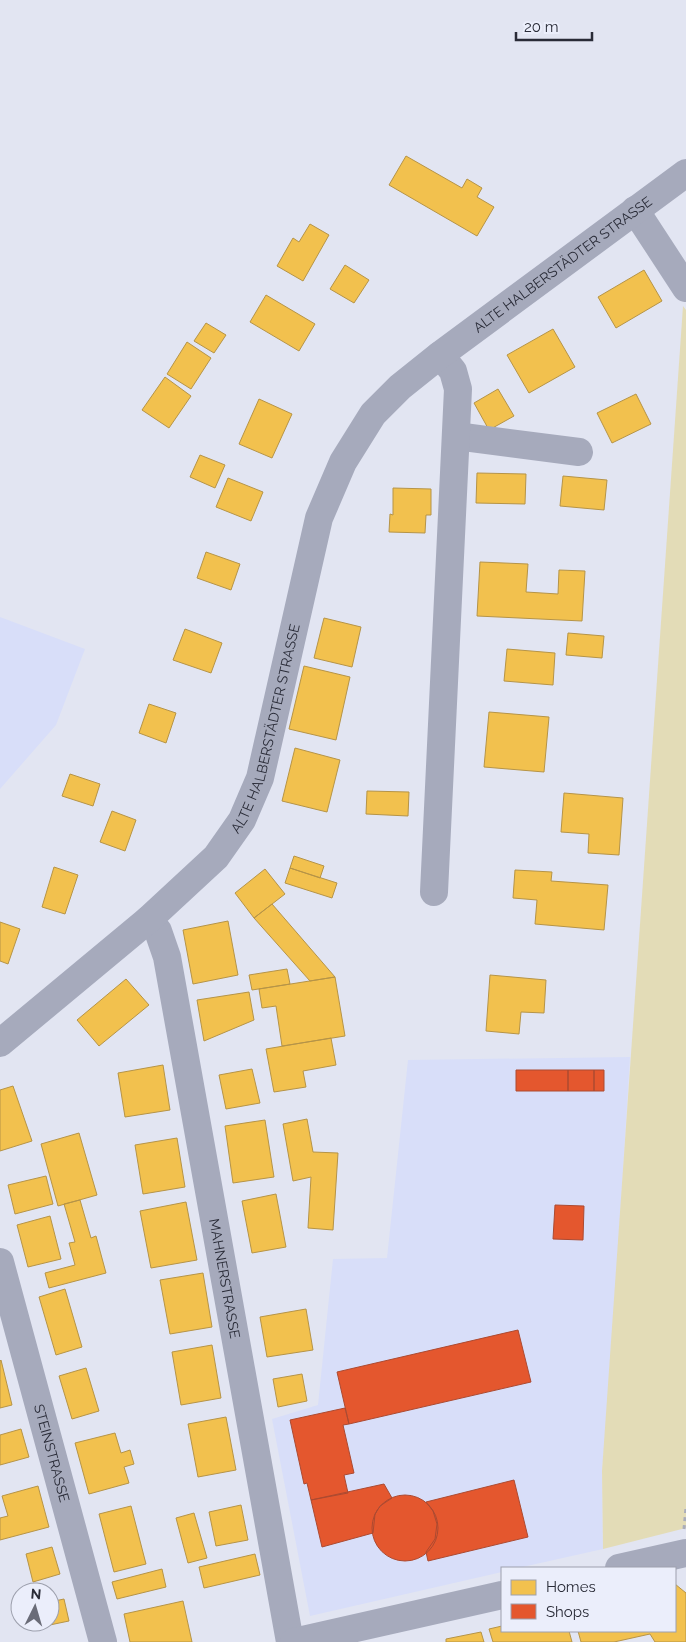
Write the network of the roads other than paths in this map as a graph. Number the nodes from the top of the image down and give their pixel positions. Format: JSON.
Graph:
{"nodes":[{"id":1,"x":686,"y":173,"type":"edge"},
{"id":2,"x":635,"y":210,"type":"junction"},
{"id":3,"x":686,"y":288,"type":"edge"},
{"id":4,"x":440,"y":355,"type":"junction"},
{"id":5,"x":456,"y":436,"type":"junction"},
{"id":6,"x":579,"y":452,"type":"dead end"},
{"id":7,"x":434,"y":892,"type":"dead end"},
{"id":8,"x":148,"y":920,"type":"junction"},
{"id":9,"x":0,"y":1043,"type":"edge"},
{"id":10,"x":0,"y":1262,"type":"edge"},
{"id":11,"x":686,"y":1553,"type":"edge"},
{"id":12,"x":623,"y":1567,"type":"edge"},
{"id":13,"x":501,"y":1595,"type":"edge"},
{"id":14,"x":103,"y":1642,"type":"edge"},
{"id":15,"x":290,"y":1642,"type":"edge"},
{"id":16,"x":294,"y":1642,"type":"edge"}],
"edges":[{"from":1,"to":2,"type":"street","name":"ALTE HALBERSTÄDTER STRASSE"},
{"from":2,"to":3,"type":"street"},
{"from":2,"to":4,"type":"street","name":"ALTE HALBERSTÄDTER STRASSE"},
{"from":4,"to":5,"type":"street"},
{"from":4,"to":8,"type":"street","name":"ALTE HALBERSTÄDTER STRASSE"},
{"from":5,"to":6,"type":"street"},
{"from":5,"to":7,"type":"street"},
{"from":8,"to":9,"type":"street","name":"ALTE HALBERSTÄDTER STRASSE"},
{"from":8,"to":15,"type":"street","name":"MAHNERSTRASSE"},
{"from":10,"to":14,"type":"street","name":"STEINSTRASSE"},
{"from":11,"to":12,"type":"street"},
{"from":13,"to":16,"type":"street"}]}
